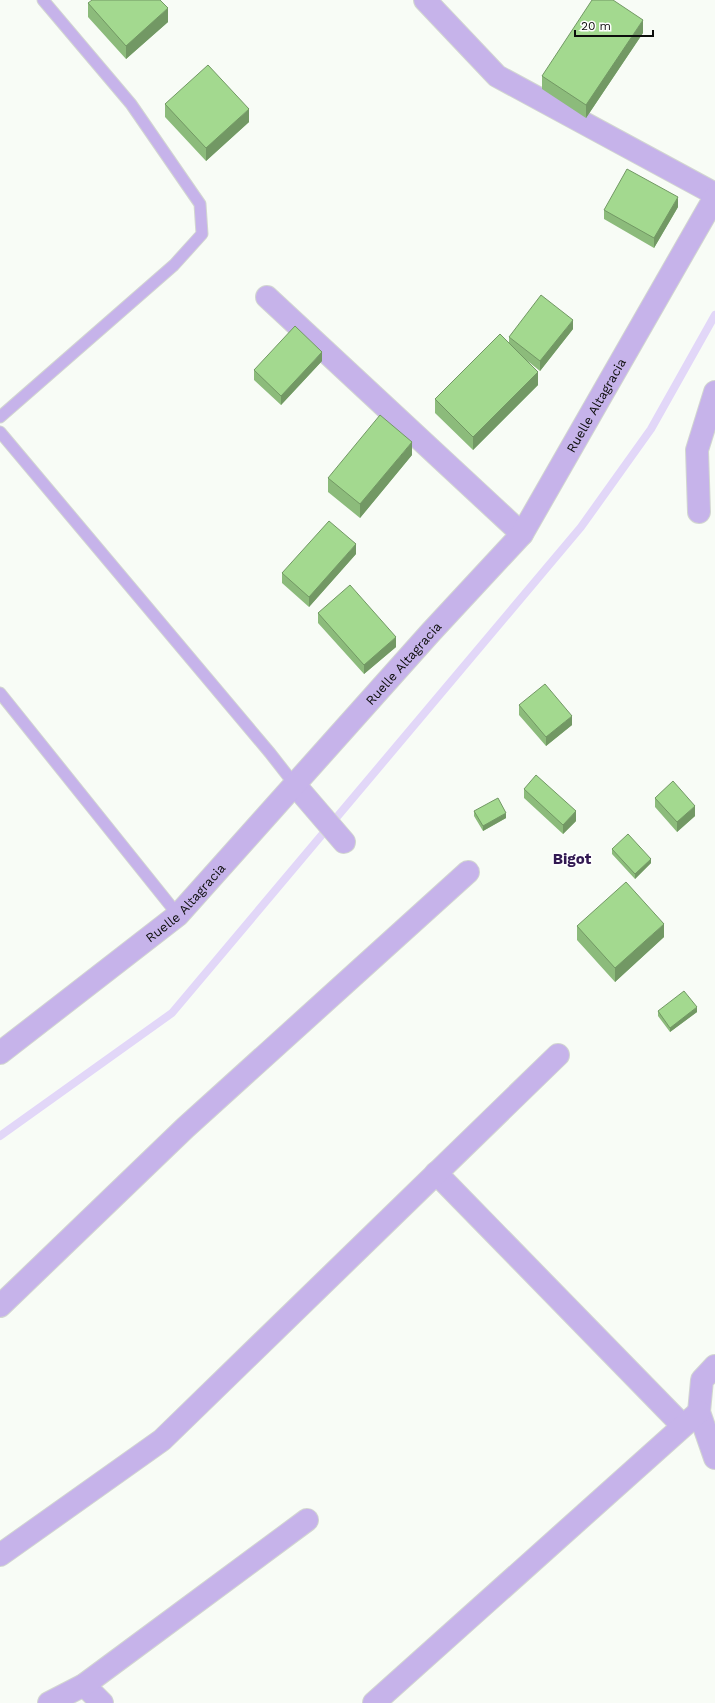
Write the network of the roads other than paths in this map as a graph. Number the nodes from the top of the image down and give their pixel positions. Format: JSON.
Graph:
{"nodes":[{"id":1,"x":43,"y":0,"type":"edge"},
{"id":2,"x":425,"y":0,"type":"edge"},
{"id":3,"x":715,"y":196,"type":"edge"},
{"id":4,"x":267,"y":297,"type":"dead end"},
{"id":5,"x":715,"y":392,"type":"edge"},
{"id":6,"x":0,"y":417,"type":"edge"},
{"id":7,"x":0,"y":432,"type":"edge"},
{"id":8,"x":715,"y":498,"type":"edge"},
{"id":9,"x":522,"y":534,"type":"junction"},
{"id":10,"x":0,"y":693,"type":"edge"},
{"id":11,"x":295,"y":785,"type":"junction"},
{"id":12,"x":344,"y":842,"type":"dead end"},
{"id":13,"x":468,"y":872,"type":"dead end"},
{"id":14,"x":178,"y":915,"type":"junction"},
{"id":15,"x":0,"y":1053,"type":"edge"},
{"id":16,"x":558,"y":1055,"type":"dead end"},
{"id":17,"x":436,"y":1173,"type":"junction"},
{"id":18,"x":0,"y":1306,"type":"edge"},
{"id":19,"x":715,"y":1366,"type":"edge"},
{"id":20,"x":700,"y":1412,"type":"junction"},
{"id":21,"x":682,"y":1426,"type":"junction"},
{"id":22,"x":715,"y":1458,"type":"edge"},
{"id":23,"x":307,"y":1520,"type":"dead end"},
{"id":24,"x":0,"y":1555,"type":"edge"},
{"id":25,"x":84,"y":1685,"type":"junction"},
{"id":26,"x":49,"y":1703,"type":"edge"},
{"id":27,"x":102,"y":1703,"type":"edge"},
{"id":28,"x":374,"y":1703,"type":"edge"}],
"edges":[{"from":1,"to":6,"type":"lane"},
{"from":2,"to":3,"type":"street"},
{"from":3,"to":9,"type":"street","name":"Ruelle Altagracia"},
{"from":4,"to":9,"type":"street"},
{"from":5,"to":8,"type":"street"},
{"from":7,"to":11,"type":"lane"},
{"from":9,"to":11,"type":"street","name":"Ruelle Altagracia"},
{"from":10,"to":14,"type":"lane"},
{"from":11,"to":12,"type":"street"},
{"from":11,"to":14,"type":"street","name":"Ruelle Altagracia"},
{"from":13,"to":18,"type":"street"},
{"from":14,"to":15,"type":"street","name":"Ruelle Altagracia"},
{"from":16,"to":17,"type":"street"},
{"from":17,"to":21,"type":"street"},
{"from":17,"to":24,"type":"street"},
{"from":19,"to":20,"type":"street"},
{"from":20,"to":21,"type":"street"},
{"from":20,"to":22,"type":"street"},
{"from":21,"to":28,"type":"street"},
{"from":23,"to":25,"type":"street"},
{"from":25,"to":26,"type":"street"},
{"from":25,"to":27,"type":"street"}]}
